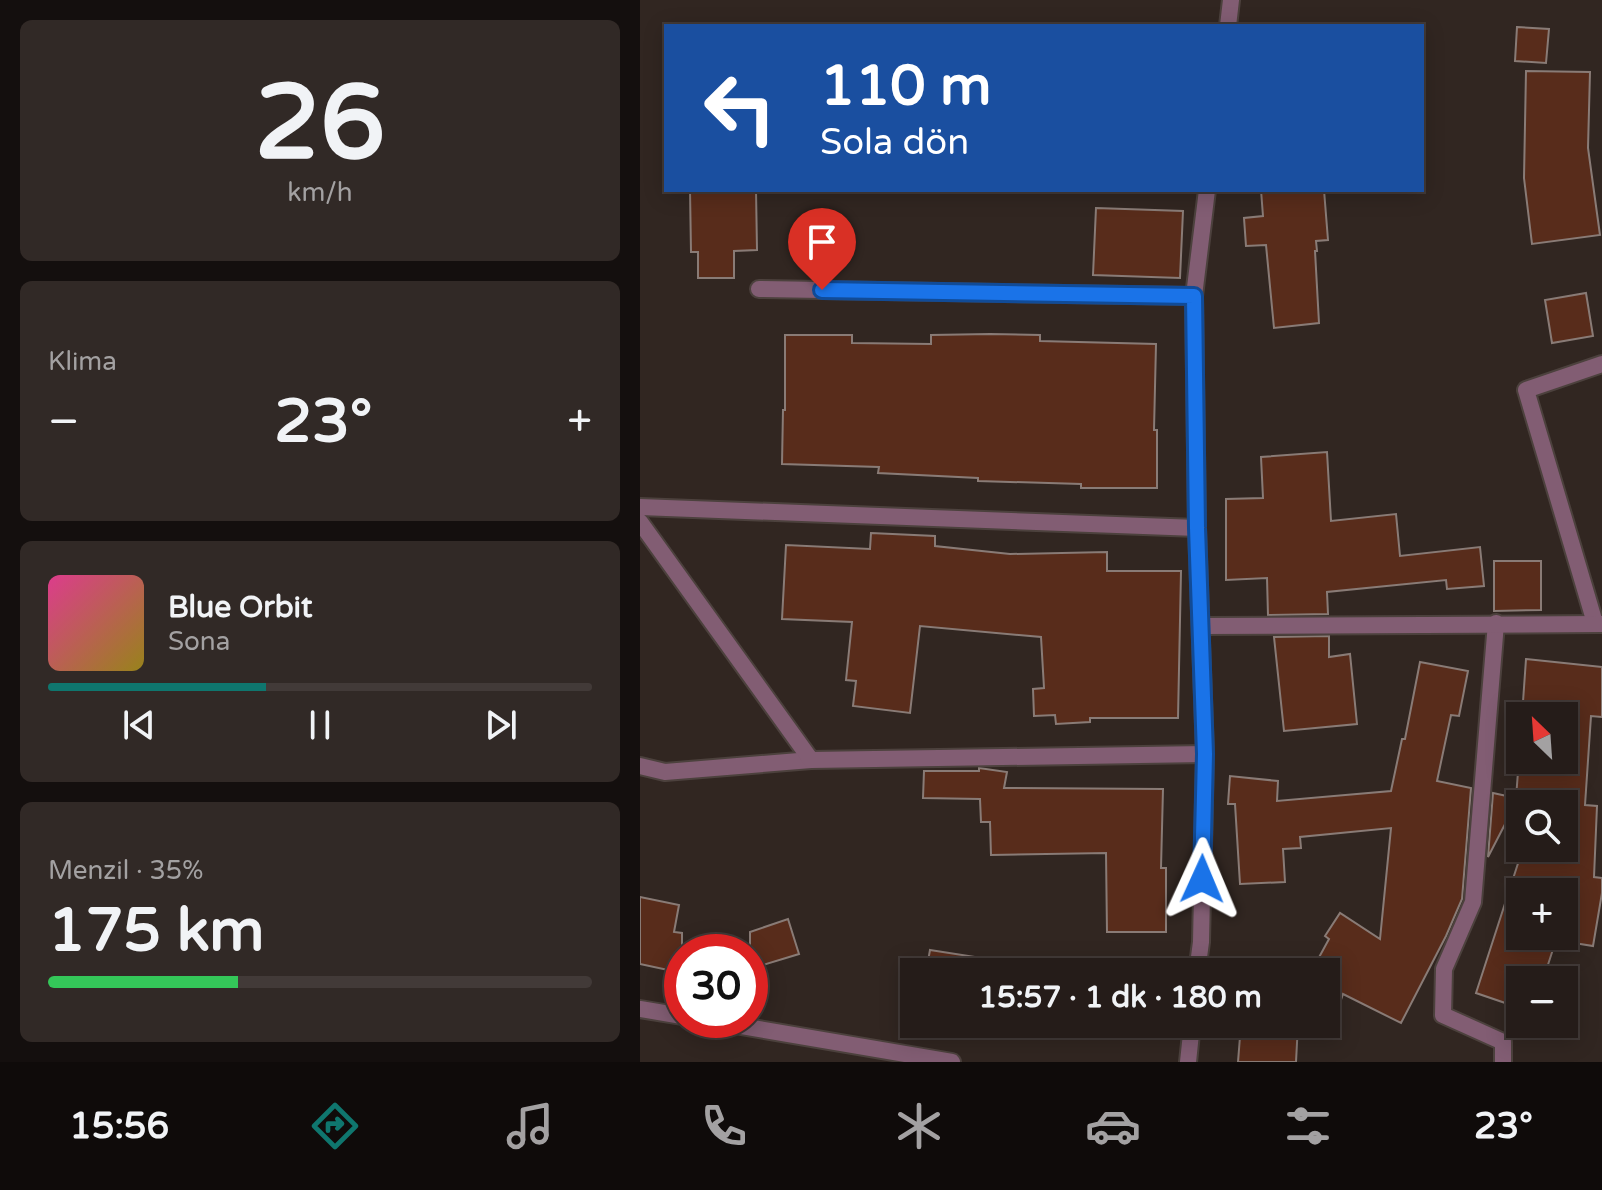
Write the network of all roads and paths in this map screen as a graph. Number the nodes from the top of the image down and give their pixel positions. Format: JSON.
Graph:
{"nodes":[{"id":1,"x":1231,"y":0,"type":"edge"},
{"id":2,"x":1228,"y":24,"type":"edge"},
{"id":3,"x":1207,"y":192,"type":"edge"},
{"id":4,"x":759,"y":289,"type":"dead end"},
{"id":5,"x":1194,"y":296,"type":"junction"},
{"id":6,"x":1602,"y":364,"type":"edge"},
{"id":7,"x":640,"y":507,"type":"edge"},
{"id":8,"x":640,"y":522,"type":"edge"},
{"id":9,"x":1197,"y":528,"type":"junction"},
{"id":10,"x":1496,"y":623,"type":"junction"},
{"id":11,"x":1598,"y":623,"type":"edge"},
{"id":12,"x":1202,"y":626,"type":"junction"},
{"id":13,"x":1205,"y":754,"type":"junction"},
{"id":14,"x":811,"y":760,"type":"junction"},
{"id":15,"x":640,"y":766,"type":"edge"},
{"id":16,"x":1199,"y":958,"type":"edge"},
{"id":17,"x":640,"y":1009,"type":"edge"},
{"id":18,"x":664,"y":1013,"type":"edge"},
{"id":19,"x":768,"y":1031,"type":"edge"},
{"id":20,"x":1191,"y":1038,"type":"edge"},
{"id":21,"x":952,"y":1062,"type":"edge"},
{"id":22,"x":1188,"y":1062,"type":"edge"},
{"id":23,"x":1503,"y":1062,"type":"edge"}],
"edges":[{"from":1,"to":2,"type":"street"},
{"from":3,"to":5,"type":"street"},
{"from":4,"to":5,"type":"street"},
{"from":5,"to":9,"type":"street"},
{"from":6,"to":11,"type":"street"},
{"from":7,"to":9,"type":"street"},
{"from":8,"to":14,"type":"street"},
{"from":9,"to":12,"type":"street"},
{"from":10,"to":11,"type":"street"},
{"from":10,"to":12,"type":"street"},
{"from":10,"to":23,"type":"street"},
{"from":12,"to":13,"type":"street"},
{"from":13,"to":14,"type":"street"},
{"from":13,"to":16,"type":"street"},
{"from":14,"to":15,"type":"street"},
{"from":17,"to":18,"type":"street"},
{"from":19,"to":21,"type":"street"},
{"from":20,"to":22,"type":"street"}]}
